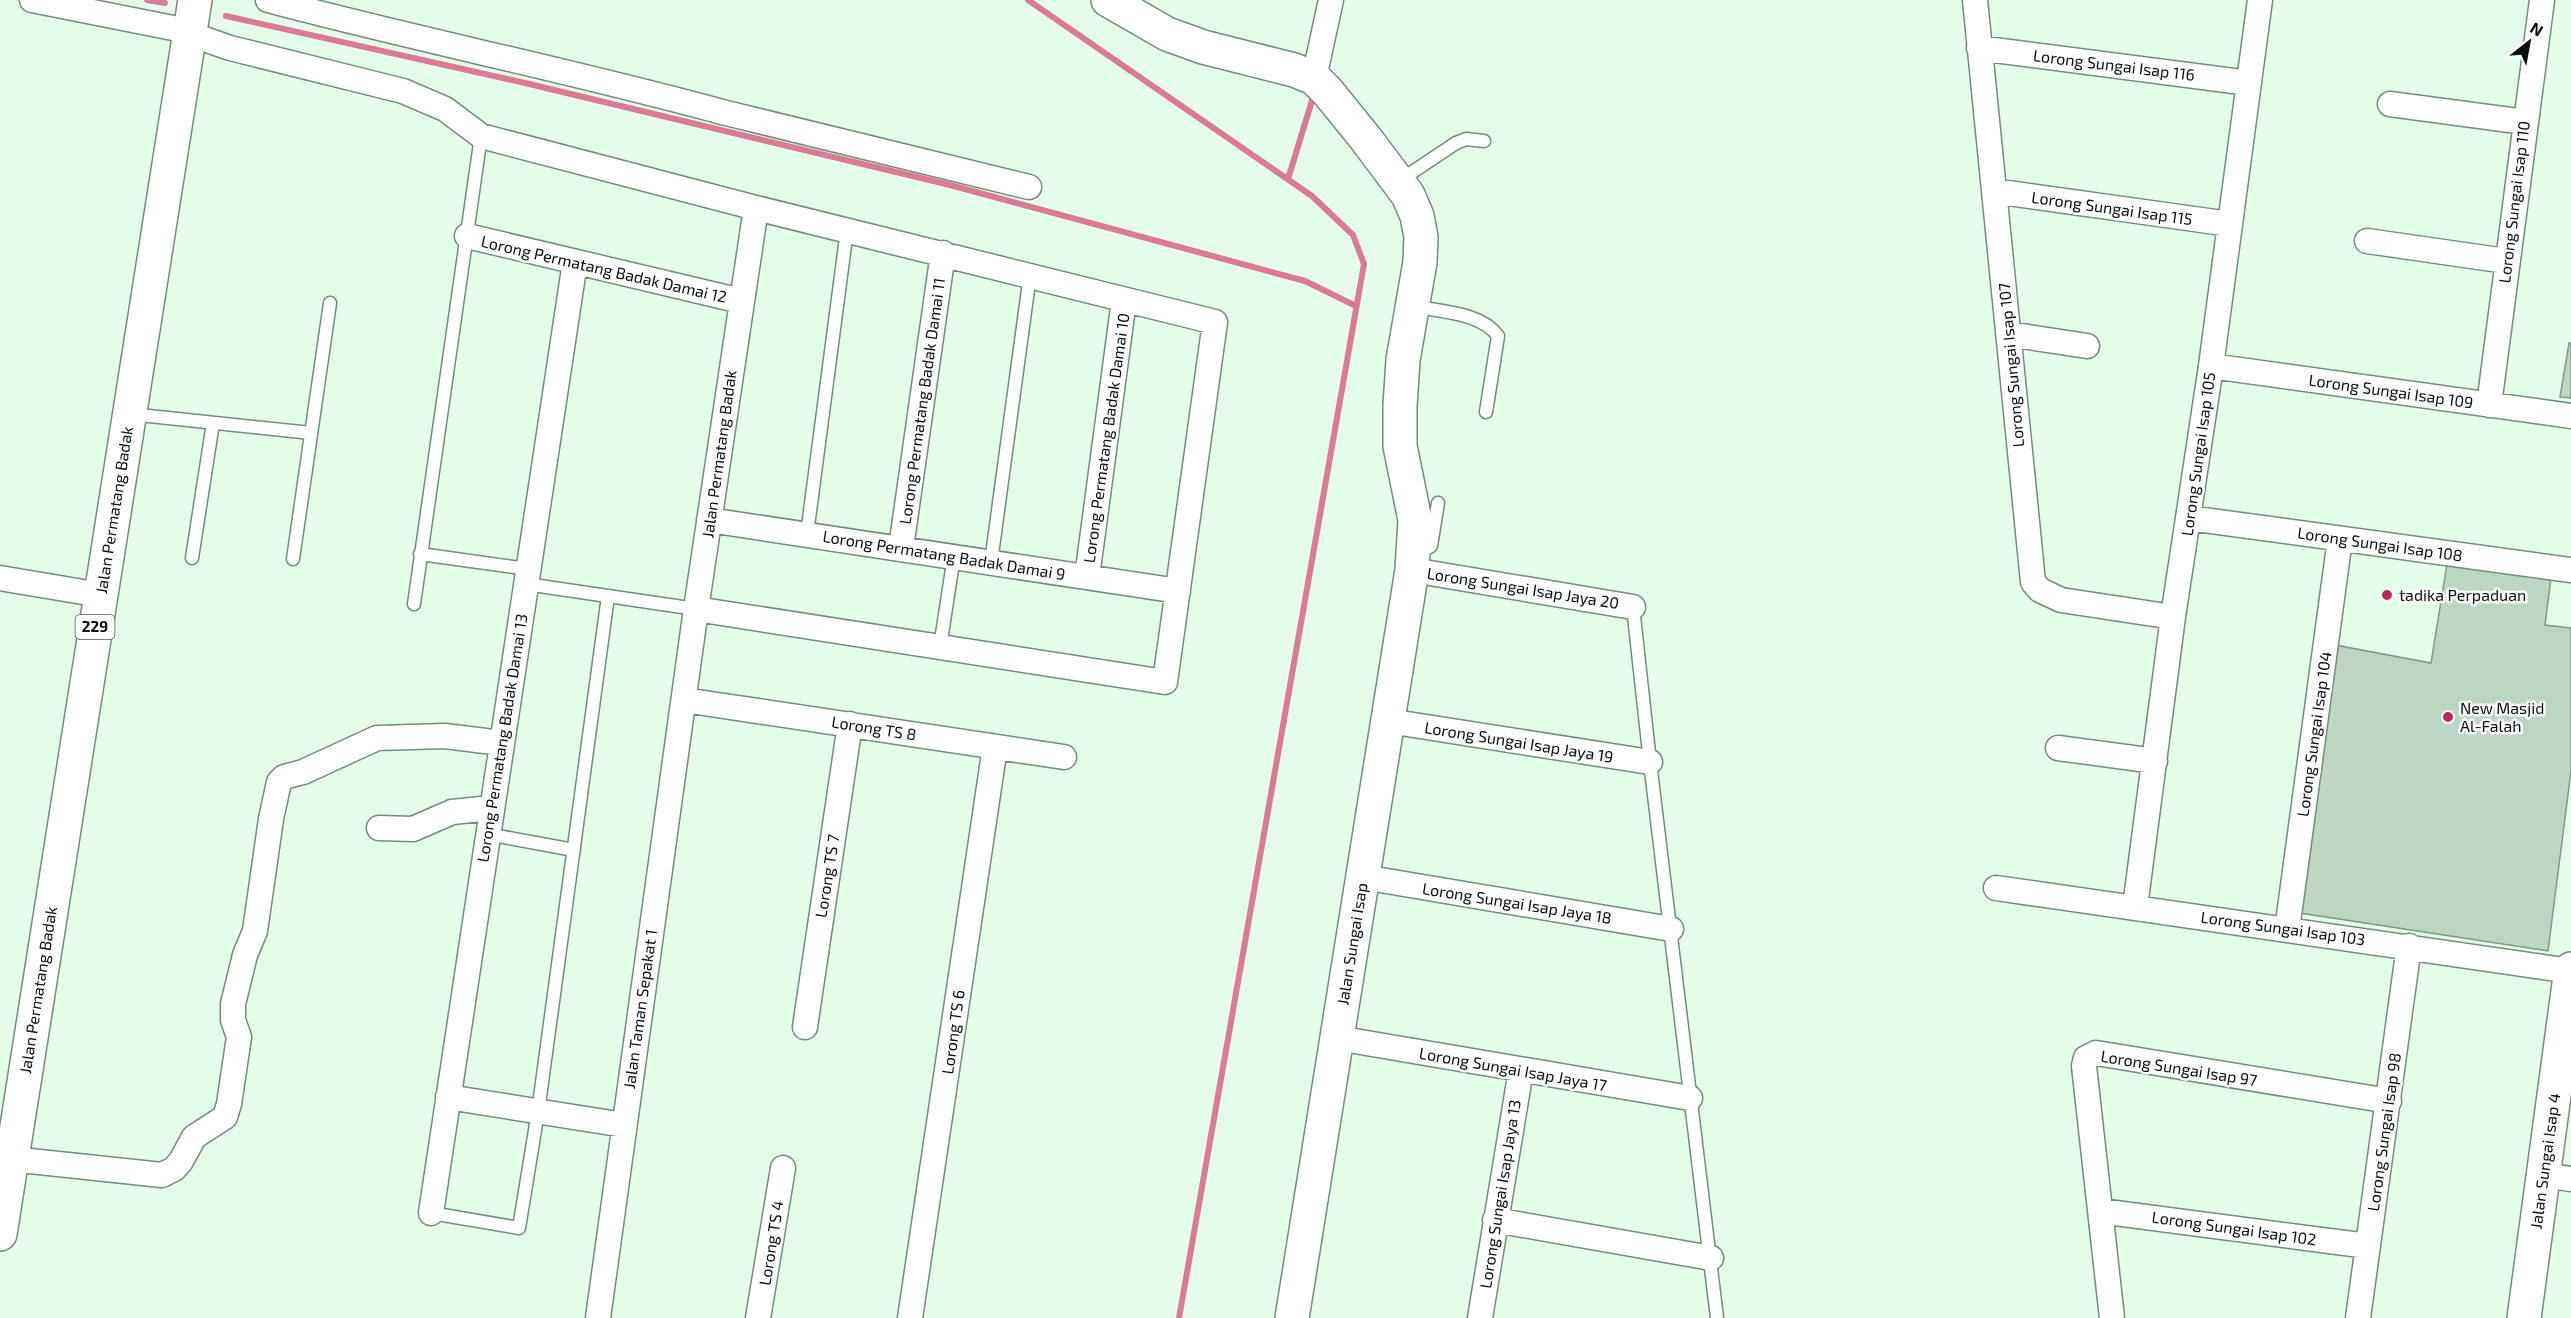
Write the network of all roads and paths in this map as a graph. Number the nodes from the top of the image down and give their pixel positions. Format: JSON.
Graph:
{"nodes":[{"id":1,"x":32,"y":0,"type":"edge"},
{"id":2,"x":195,"y":0,"type":"edge"},
{"id":3,"x":268,"y":0,"type":"edge"},
{"id":4,"x":1108,"y":0,"type":"edge"},
{"id":5,"x":1331,"y":0,"type":"edge"},
{"id":6,"x":1975,"y":0,"type":"edge"},
{"id":7,"x":2260,"y":0,"type":"edge"},
{"id":8,"x":2542,"y":0,"type":"edge"},
{"id":9,"x":191,"y":34,"type":"junction"},
{"id":10,"x":1979,"y":48,"type":"junction"},
{"id":11,"x":1314,"y":78,"type":"junction"},
{"id":12,"x":2249,"y":83,"type":"junction"},
{"id":13,"x":2390,"y":104,"type":"dead end"},
{"id":14,"x":2525,"y":122,"type":"junction"},
{"id":15,"x":481,"y":136,"type":"junction"},
{"id":16,"x":1484,"y":141,"type":"dead end"},
{"id":17,"x":1399,"y":181,"type":"junction"},
{"id":18,"x":1029,"y":187,"type":"dead end"},
{"id":19,"x":1994,"y":191,"type":"junction"},
{"id":20,"x":756,"y":208,"type":"junction"},
{"id":21,"x":2230,"y":224,"type":"junction"},
{"id":22,"x":848,"y":230,"type":"junction"},
{"id":23,"x":467,"y":236,"type":"junction"},
{"id":24,"x":2367,"y":241,"type":"dead end"},
{"id":25,"x":944,"y":253,"type":"junction"},
{"id":26,"x":2506,"y":261,"type":"junction"},
{"id":27,"x":575,"y":262,"type":"junction"},
{"id":28,"x":1030,"y":275,"type":"junction"},
{"id":29,"x":1124,"y":300,"type":"junction"},
{"id":30,"x":741,"y":301,"type":"junction"},
{"id":31,"x":330,"y":303,"type":"dead end"},
{"id":32,"x":1412,"y":306,"type":"junction"},
{"id":33,"x":2009,"y":334,"type":"junction"},
{"id":34,"x":2087,"y":346,"type":"dead end"},
{"id":35,"x":2211,"y":366,"type":"junction"},
{"id":36,"x":2489,"y":405,"type":"junction"},
{"id":37,"x":1486,"y":412,"type":"dead end"},
{"id":38,"x":130,"y":414,"type":"junction"},
{"id":39,"x":2571,"y":416,"type":"edge"},
{"id":40,"x":213,"y":423,"type":"junction"},
{"id":41,"x":311,"y":434,"type":"junction"},
{"id":42,"x":1438,"y":502,"type":"dead end"},
{"id":43,"x":2189,"y":518,"type":"junction"},
{"id":44,"x":709,"y":520,"type":"junction"},
{"id":45,"x":807,"y":534,"type":"junction"},
{"id":46,"x":2340,"y":538,"type":"junction"},
{"id":47,"x":901,"y":548,"type":"junction"},
{"id":48,"x":420,"y":554,"type":"junction"},
{"id":49,"x":954,"y":556,"type":"junction"},
{"id":50,"x":192,"y":558,"type":"dead end"},
{"id":51,"x":293,"y":560,"type":"dead end"},
{"id":52,"x":991,"y":562,"type":"junction"},
{"id":53,"x":1413,"y":563,"type":"junction"},
{"id":54,"x":2571,"y":570,"type":"edge"},
{"id":55,"x":527,"y":577,"type":"junction"},
{"id":56,"x":1087,"y":577,"type":"junction"},
{"id":57,"x":0,"y":578,"type":"edge"},
{"id":58,"x":1178,"y":591,"type":"junction"},
{"id":59,"x":101,"y":595,"type":"junction"},
{"id":60,"x":608,"y":596,"type":"junction"},
{"id":61,"x":414,"y":604,"type":"dead end"},
{"id":62,"x":1633,"y":607,"type":"joint"},
{"id":63,"x":696,"y":609,"type":"junction"},
{"id":64,"x":2173,"y":618,"type":"junction"},
{"id":65,"x":940,"y":647,"type":"junction"},
{"id":66,"x":684,"y":700,"type":"junction"},
{"id":67,"x":1388,"y":721,"type":"junction"},
{"id":68,"x":850,"y":724,"type":"junction"},
{"id":69,"x":501,"y":743,"type":"junction"},
{"id":70,"x":995,"y":747,"type":"junction"},
{"id":71,"x":2058,"y":748,"type":"dead end"},
{"id":72,"x":1064,"y":757,"type":"dead end"},
{"id":73,"x":2155,"y":761,"type":"junction"},
{"id":74,"x":1650,"y":762,"type":"junction"},
{"id":75,"x":491,"y":807,"type":"junction"},
{"id":76,"x":380,"y":828,"type":"dead end"},
{"id":77,"x":487,"y":834,"type":"junction"},
{"id":78,"x":574,"y":849,"type":"junction"},
{"id":79,"x":1363,"y":878,"type":"junction"},
{"id":80,"x":1996,"y":888,"type":"dead end"},
{"id":81,"x":2135,"y":907,"type":"junction"},
{"id":82,"x":1671,"y":929,"type":"junction"},
{"id":83,"x":2287,"y":930,"type":"junction"},
{"id":84,"x":2409,"y":946,"type":"junction"},
{"id":85,"x":2571,"y":970,"type":"edge"},
{"id":86,"x":805,"y":1027,"type":"dead end"},
{"id":87,"x":1337,"y":1038,"type":"junction"},
{"id":88,"x":1521,"y":1070,"type":"junction"},
{"id":89,"x":448,"y":1097,"type":"junction"},
{"id":90,"x":1690,"y":1098,"type":"junction"},
{"id":91,"x":2389,"y":1101,"type":"junction"},
{"id":92,"x":538,"y":1112,"type":"junction"},
{"id":93,"x":624,"y":1125,"type":"junction"},
{"id":94,"x":783,"y":1168,"type":"dead end"},
{"id":95,"x":6,"y":1174,"type":"edge"},
{"id":96,"x":2557,"y":1177,"type":"edge"},
{"id":97,"x":2100,"y":1210,"type":"junction"},
{"id":98,"x":431,"y":1214,"type":"joint"},
{"id":99,"x":1495,"y":1220,"type":"junction"},
{"id":100,"x":0,"y":1234,"type":"edge"},
{"id":101,"x":2368,"y":1246,"type":"junction"},
{"id":102,"x":1711,"y":1258,"type":"junction"},
{"id":103,"x":598,"y":1318,"type":"edge"},
{"id":104,"x":758,"y":1318,"type":"edge"},
{"id":105,"x":910,"y":1318,"type":"edge"},
{"id":106,"x":1292,"y":1318,"type":"edge"},
{"id":107,"x":1480,"y":1318,"type":"edge"},
{"id":108,"x":1717,"y":1318,"type":"edge"},
{"id":109,"x":2112,"y":1318,"type":"edge"},
{"id":110,"x":2358,"y":1318,"type":"edge"},
{"id":111,"x":2524,"y":1318,"type":"edge"}],
"edges":[{"from":1,"to":9,"type":"street"},
{"from":2,"to":9,"type":"street","name":"Jalan Permatang Badak","number":"229"},
{"from":3,"to":18,"type":"street"},
{"from":4,"to":11,"type":"street"},
{"from":5,"to":11,"type":"street"},
{"from":6,"to":10,"type":"street","name":"Lorong Sungai Isap 107"},
{"from":7,"to":12,"type":"street","name":"Lorong Sungai Isap 105"},
{"from":8,"to":14,"type":"street","name":"Lorong Sungai Isap 110"},
{"from":9,"to":15,"type":"street"},
{"from":9,"to":38,"type":"street","name":"Jalan Permatang Badak","number":"229"},
{"from":10,"to":12,"type":"street","name":"Lorong Sungai Isap 116"},
{"from":10,"to":19,"type":"street","name":"Lorong Sungai Isap 107"},
{"from":11,"to":17,"type":"street","name":"Jalan Sungai Isap"},
{"from":12,"to":21,"type":"street","name":"Lorong Sungai Isap 105"},
{"from":13,"to":14,"type":"street"},
{"from":14,"to":26,"type":"street","name":"Lorong Sungai Isap 110"},
{"from":15,"to":20,"type":"street"},
{"from":15,"to":23,"type":"lane"},
{"from":16,"to":17,"type":"lane"},
{"from":17,"to":32,"type":"street","name":"Jalan Sungai Isap"},
{"from":19,"to":21,"type":"street","name":"Lorong Sungai Isap 115"},
{"from":19,"to":33,"type":"street","name":"Lorong Sungai Isap 107"},
{"from":20,"to":22,"type":"street"},
{"from":20,"to":30,"type":"street","name":"Jalan Permatang Badak"},
{"from":21,"to":35,"type":"street","name":"Lorong Sungai Isap 105"},
{"from":22,"to":25,"type":"street"},
{"from":22,"to":45,"type":"lane"},
{"from":23,"to":27,"type":"street","name":"Lorong Permatang Badak Damai 12"},
{"from":23,"to":48,"type":"lane"},
{"from":24,"to":26,"type":"street"},
{"from":25,"to":28,"type":"street"},
{"from":25,"to":47,"type":"street","name":"Lorong Permatang Badak Damai 11"},
{"from":26,"to":36,"type":"street","name":"Lorong Sungai Isap 110"},
{"from":27,"to":30,"type":"street","name":"Lorong Permatang Badak Damai 12"},
{"from":27,"to":55,"type":"street","name":"Lorong Permatang Badak Damai 13"},
{"from":28,"to":29,"type":"street"},
{"from":28,"to":52,"type":"lane"},
{"from":29,"to":56,"type":"street","name":"Lorong Permatang Badak Damai 10"},
{"from":29,"to":58,"type":"street"},
{"from":30,"to":44,"type":"street","name":"Jalan Permatang Badak"},
{"from":31,"to":41,"type":"lane"},
{"from":32,"to":37,"type":"lane"},
{"from":32,"to":53,"type":"street","name":"Jalan Sungai Isap"},
{"from":33,"to":34,"type":"street"},
{"from":33,"to":64,"type":"street","name":"Lorong Sungai Isap 107"},
{"from":35,"to":36,"type":"street","name":"Lorong Sungai Isap 109"},
{"from":35,"to":43,"type":"street","name":"Lorong Sungai Isap 105"},
{"from":36,"to":39,"type":"street","name":"Lorong Sungai Isap 109"},
{"from":38,"to":40,"type":"lane"},
{"from":38,"to":59,"type":"street","name":"Jalan Permatang Badak","number":"229"},
{"from":40,"to":41,"type":"lane"},
{"from":40,"to":50,"type":"lane"},
{"from":41,"to":51,"type":"lane"},
{"from":42,"to":53,"type":"lane"},
{"from":43,"to":46,"type":"street","name":"Lorong Sungai Isap 108"},
{"from":43,"to":64,"type":"street","name":"Lorong Sungai Isap 105"},
{"from":44,"to":45,"type":"street","name":"Lorong Permatang Badak Damai 9"},
{"from":44,"to":63,"type":"street","name":"Jalan Permatang Badak"},
{"from":45,"to":47,"type":"street","name":"Lorong Permatang Badak Damai 9"},
{"from":46,"to":54,"type":"street","name":"Lorong Sungai Isap 108"},
{"from":46,"to":83,"type":"street","name":"Lorong Sungai Isap 104"},
{"from":47,"to":49,"type":"street","name":"Lorong Permatang Badak Damai 9"},
{"from":48,"to":55,"type":"lane"},
{"from":48,"to":61,"type":"lane"},
{"from":49,"to":52,"type":"street","name":"Lorong Permatang Badak Damai 9"},
{"from":49,"to":65,"type":"lane"},
{"from":52,"to":56,"type":"street","name":"Lorong Permatang Badak Damai 9"},
{"from":53,"to":62,"type":"street","name":"Lorong Sungai Isap Jaya 20"},
{"from":53,"to":67,"type":"street","name":"Jalan Sungai Isap"},
{"from":55,"to":60,"type":"lane"},
{"from":55,"to":69,"type":"street","name":"Lorong Permatang Badak Damai 13"},
{"from":56,"to":58,"type":"street","name":"Lorong Permatang Badak Damai 9"},
{"from":57,"to":59,"type":"street"},
{"from":58,"to":65,"type":"street"},
{"from":59,"to":95,"type":"street","name":"Jalan Permatang Badak","number":"229"},
{"from":60,"to":63,"type":"lane"},
{"from":60,"to":78,"type":"lane"},
{"from":62,"to":74,"type":"lane"},
{"from":63,"to":65,"type":"street"},
{"from":63,"to":66,"type":"street","name":"Jalan Permatang Badak"},
{"from":64,"to":73,"type":"street","name":"Lorong Sungai Isap 105"},
{"from":66,"to":68,"type":"street","name":"Lorong TS 8"},
{"from":66,"to":93,"type":"street","name":"Jalan Taman Sepakat 1"},
{"from":67,"to":74,"type":"street","name":"Lorong Sungai Isap Jaya 19"},
{"from":67,"to":79,"type":"street","name":"Jalan Sungai Isap"},
{"from":68,"to":70,"type":"street","name":"Lorong TS 8"},
{"from":68,"to":86,"type":"street","name":"Lorong TS 7"},
{"from":69,"to":75,"type":"street","name":"Lorong Permatang Badak Damai 13"},
{"from":69,"to":95,"type":"street"},
{"from":70,"to":72,"type":"street","name":"Lorong TS 8"},
{"from":70,"to":105,"type":"street","name":"Lorong TS 6"},
{"from":71,"to":73,"type":"street"},
{"from":73,"to":81,"type":"street","name":"Lorong Sungai Isap 105"},
{"from":74,"to":82,"type":"lane"},
{"from":75,"to":76,"type":"street"},
{"from":75,"to":77,"type":"street","name":"Lorong Permatang Badak Damai 13"},
{"from":77,"to":78,"type":"lane"},
{"from":77,"to":89,"type":"street","name":"Lorong Permatang Badak Damai 13"},
{"from":78,"to":92,"type":"lane"},
{"from":79,"to":82,"type":"street","name":"Lorong Sungai Isap Jaya 18"},
{"from":79,"to":87,"type":"street","name":"Jalan Sungai Isap"},
{"from":80,"to":81,"type":"street","name":"Lorong Sungai Isap 103"},
{"from":81,"to":83,"type":"street","name":"Lorong Sungai Isap 103"},
{"from":82,"to":90,"type":"lane"},
{"from":83,"to":84,"type":"street","name":"Lorong Sungai Isap 103"},
{"from":84,"to":85,"type":"street","name":"Lorong Sungai Isap 103"},
{"from":84,"to":91,"type":"street","name":"Lorong Sungai Isap 98"},
{"from":85,"to":96,"type":"street","name":"Jalan Sungai Isap 4"},
{"from":87,"to":88,"type":"street","name":"Lorong Sungai Isap Jaya 17"},
{"from":87,"to":106,"type":"street","name":"Jalan Sungai Isap"},
{"from":88,"to":90,"type":"street","name":"Lorong Sungai Isap Jaya 17"},
{"from":88,"to":99,"type":"street","name":"Lorong Sungai Isap Jaya 13"},
{"from":89,"to":92,"type":"street"},
{"from":89,"to":98,"type":"street","name":"Lorong Permatang Badak Damai 13"},
{"from":90,"to":102,"type":"lane"},
{"from":91,"to":97,"type":"street","name":"Lorong Sungai Isap 97"},
{"from":91,"to":101,"type":"street","name":"Lorong Sungai Isap 98"},
{"from":92,"to":93,"type":"street"},
{"from":92,"to":98,"type":"lane"},
{"from":93,"to":103,"type":"street","name":"Jalan Taman Sepakat 1"},
{"from":94,"to":104,"type":"street","name":"Lorong TS 4"},
{"from":95,"to":100,"type":"street","name":"Jalan Permatang Badak","number":"229"},
{"from":96,"to":111,"type":"street","name":"Jalan Sungai Isap 4"},
{"from":97,"to":101,"type":"street","name":"Lorong Sungai Isap 102"},
{"from":97,"to":109,"type":"street","name":"Lorong Sungai Isap 97"},
{"from":99,"to":102,"type":"street"},
{"from":99,"to":107,"type":"street","name":"Lorong Sungai Isap Jaya 13"},
{"from":101,"to":110,"type":"street","name":"Lorong Sungai Isap 98"},
{"from":102,"to":108,"type":"lane"}]}
